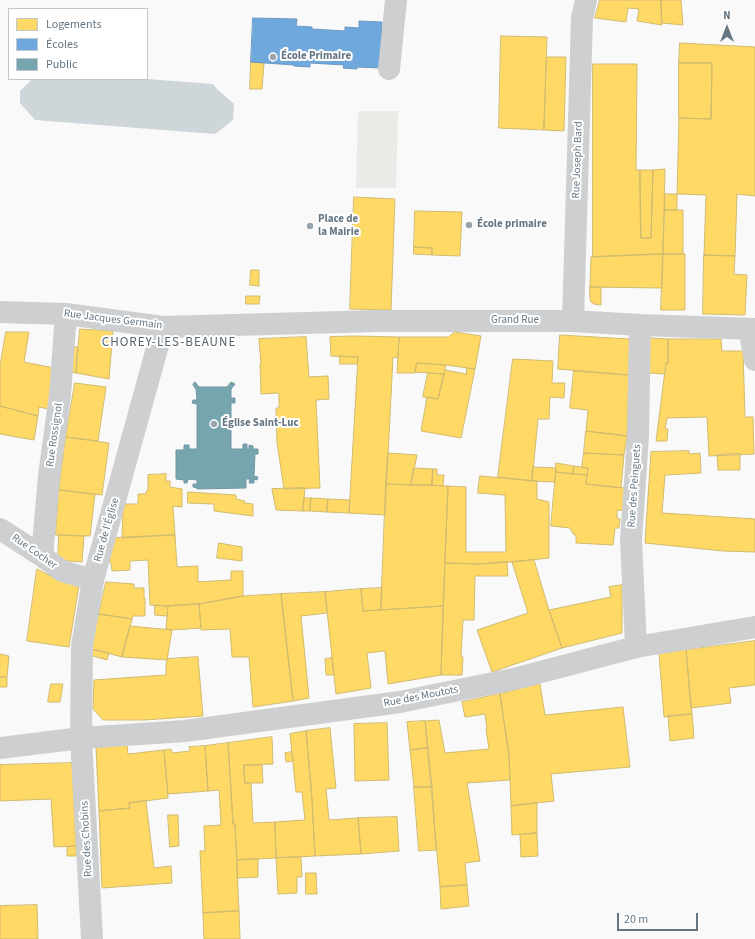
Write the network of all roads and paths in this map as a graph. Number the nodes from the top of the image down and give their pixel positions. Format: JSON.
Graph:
{"nodes":[{"id":1,"x":396,"y":0,"type":"edge"},
{"id":2,"x":586,"y":0,"type":"edge"},
{"id":3,"x":390,"y":69,"type":"dead end"},
{"id":4,"x":66,"y":314,"type":"junction"},
{"id":5,"x":1,"y":316,"type":"edge"},
{"id":6,"x":574,"y":321,"type":"junction"},
{"id":7,"x":274,"y":324,"type":"joint"},
{"id":8,"x":640,"y":325,"type":"junction"},
{"id":9,"x":163,"y":327,"type":"junction"},
{"id":10,"x":752,"y":329,"type":"edge"},
{"id":11,"x":755,"y":360,"type":"edge"},
{"id":12,"x":0,"y":529,"type":"edge"},
{"id":13,"x":42,"y":556,"type":"junction"},
{"id":14,"x":93,"y":580,"type":"junction"},
{"id":15,"x":755,"y":627,"type":"edge"},
{"id":16,"x":636,"y":647,"type":"junction"},
{"id":17,"x":81,"y":738,"type":"junction"},
{"id":18,"x":0,"y":748,"type":"edge"},
{"id":19,"x":92,"y":939,"type":"edge"}],
"edges":[{"from":1,"to":3,"type":"street"},
{"from":2,"to":6,"type":"street","name":"Rue Joseph Bard"},
{"from":4,"to":5,"type":"street","name":"Rue Jacques Germain"},
{"from":4,"to":9,"type":"street","name":"Rue Jacques Germain"},
{"from":4,"to":13,"type":"street","name":"Rue Rossignol"},
{"from":6,"to":7,"type":"street","name":"Grand Rue"},
{"from":6,"to":8,"type":"street","name":"Grand Rue"},
{"from":7,"to":9,"type":"street","name":"Rue Jacques Germain"},
{"from":8,"to":10,"type":"street","name":"Grand Rue"},
{"from":8,"to":16,"type":"street","name":"Rue des Peinguets"},
{"from":9,"to":14,"type":"street","name":"Rue de l'Église"},
{"from":10,"to":11,"type":"street"},
{"from":12,"to":13,"type":"street","name":"Rue Cocher"},
{"from":13,"to":14,"type":"street","name":"Rue Cocher"},
{"from":14,"to":17,"type":"street","name":"Rue de l'Église"},
{"from":15,"to":16,"type":"street","name":"Rue des Moutots"},
{"from":16,"to":17,"type":"street","name":"Rue des Moutots"},
{"from":17,"to":18,"type":"street","name":"Rue des Moutots"},
{"from":17,"to":19,"type":"street","name":"Rue des Chobins"}]}
